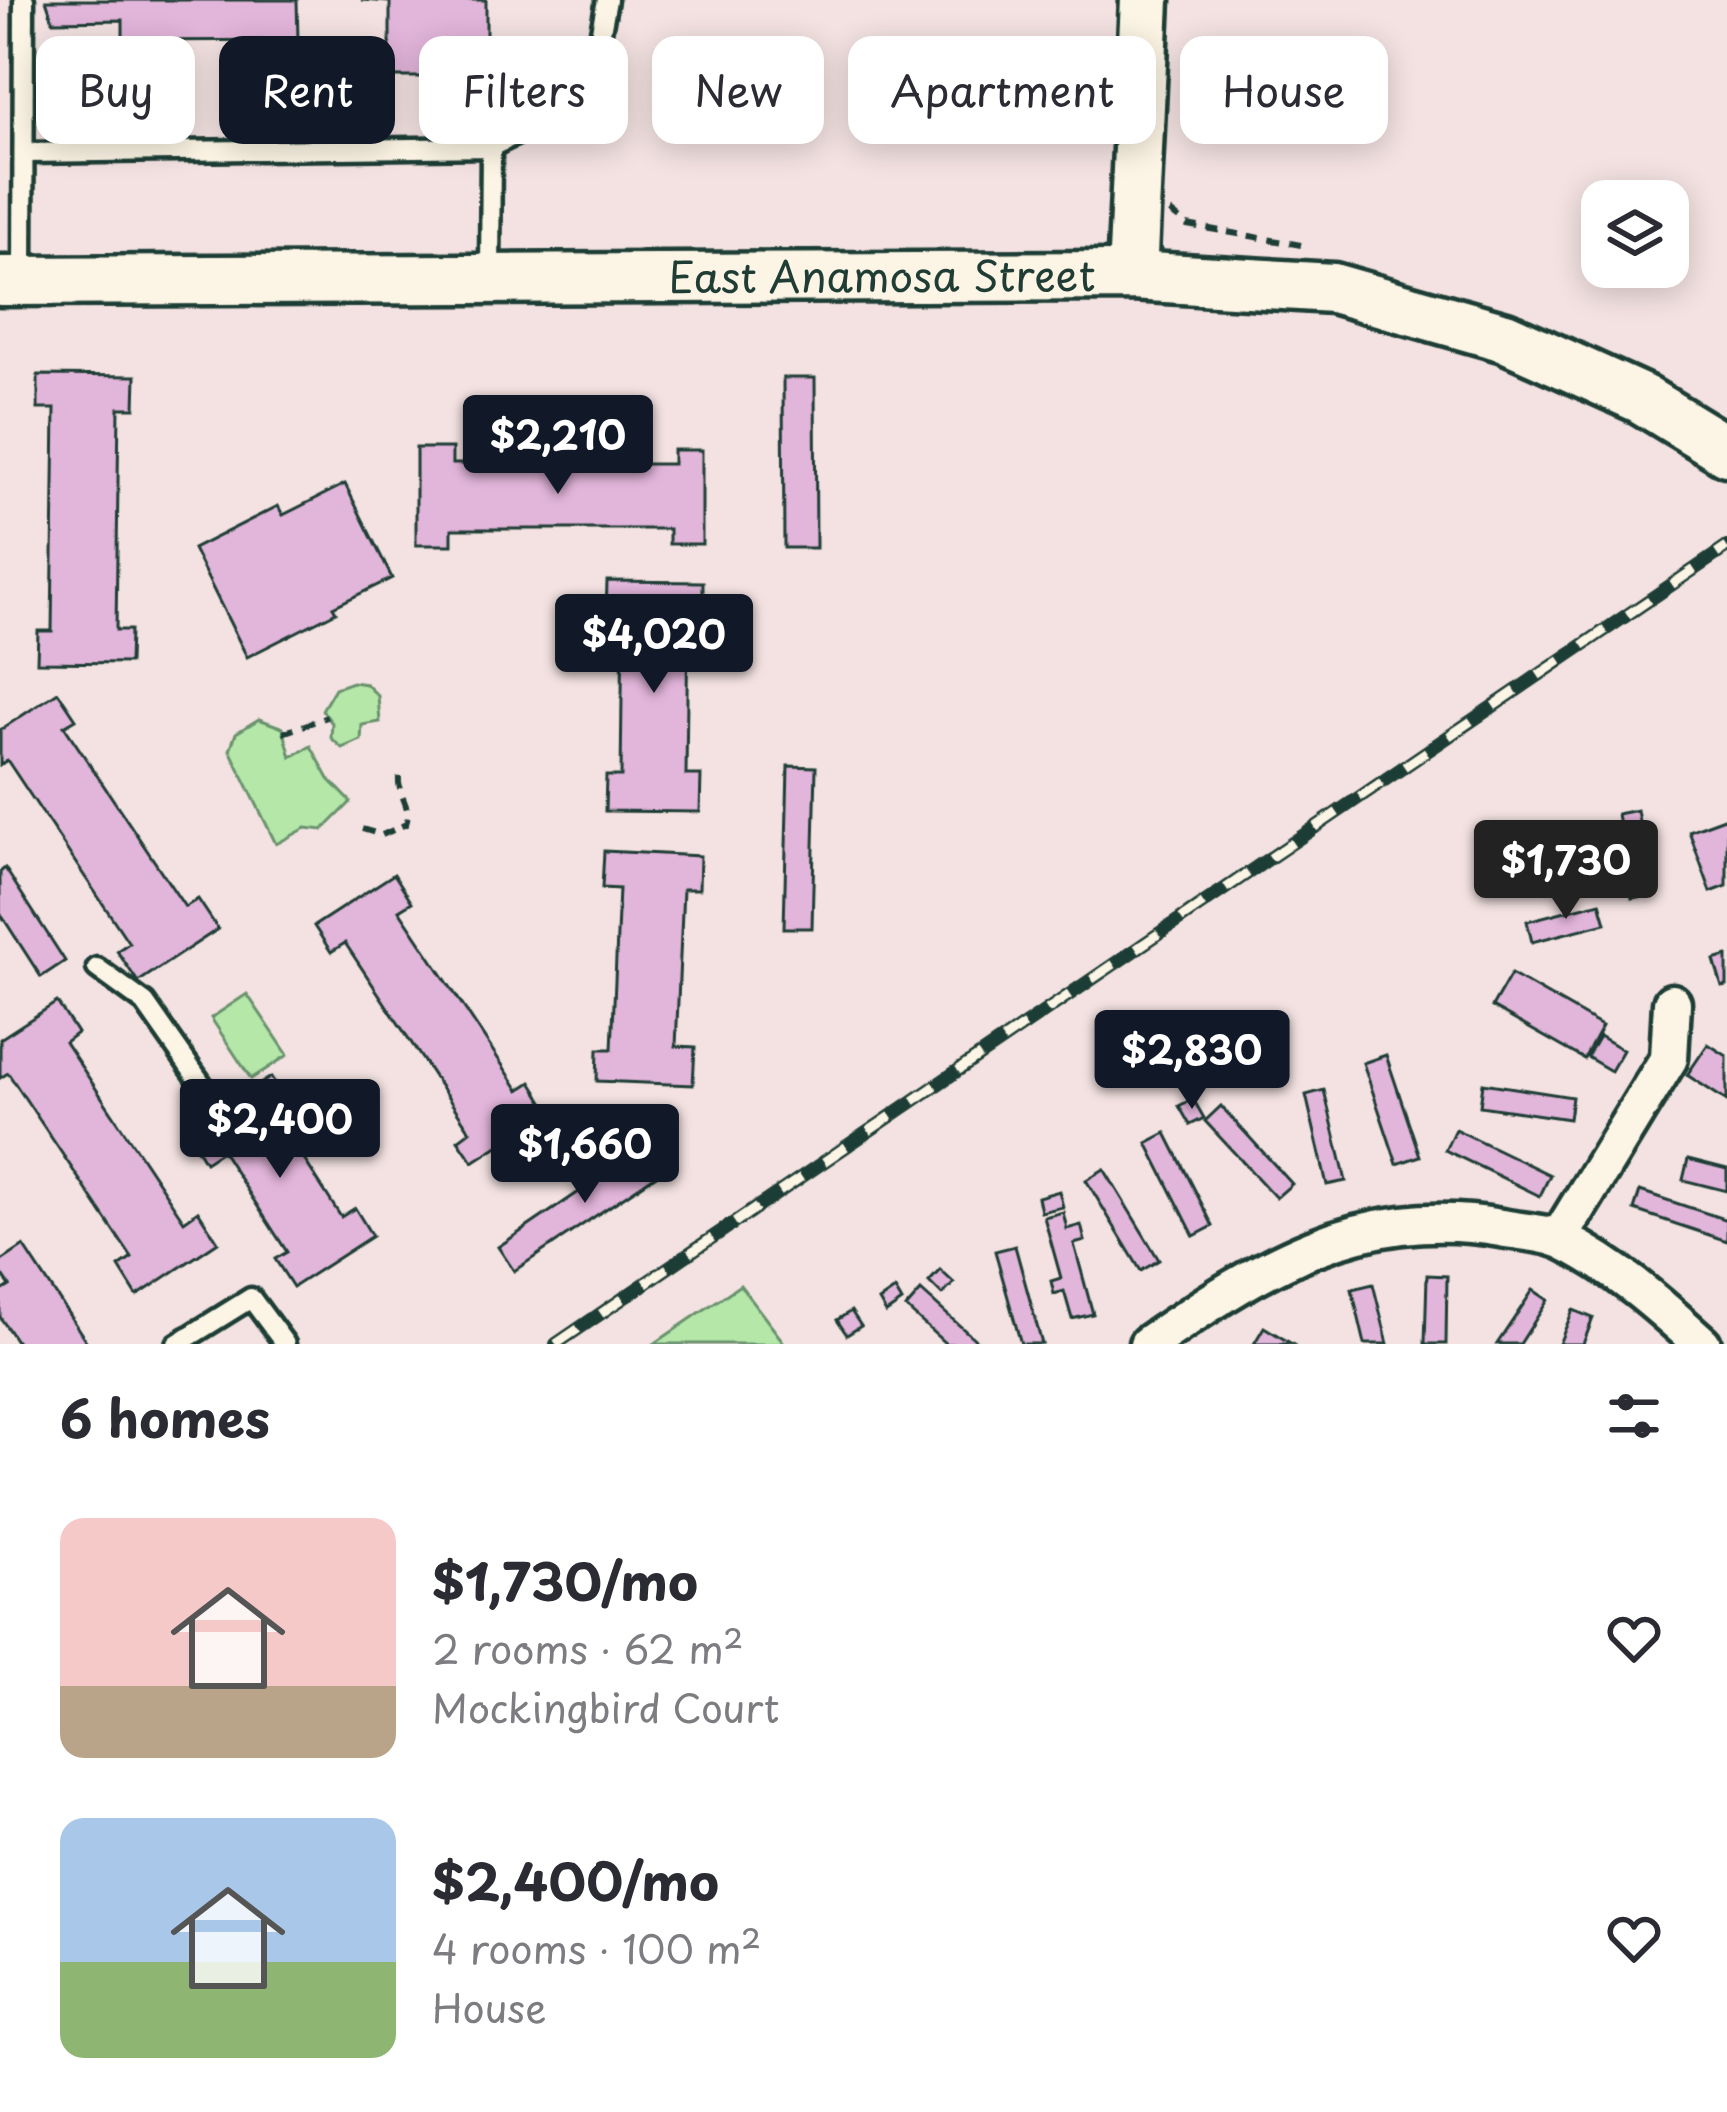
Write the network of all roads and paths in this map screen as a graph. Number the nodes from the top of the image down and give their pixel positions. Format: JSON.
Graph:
{"nodes":[{"id":1,"x":24,"y":0,"type":"edge"},
{"id":2,"x":607,"y":0,"type":"edge"},
{"id":3,"x":1145,"y":0,"type":"edge"},
{"id":4,"x":0,"y":36,"type":"edge"},
{"id":5,"x":23,"y":37,"type":"junction"},
{"id":6,"x":491,"y":147,"type":"junction"},
{"id":7,"x":24,"y":153,"type":"junction"},
{"id":8,"x":1132,"y":276,"type":"junction"},
{"id":9,"x":490,"y":279,"type":"junction"},
{"id":10,"x":11,"y":281,"type":"edge"},
{"id":11,"x":1727,"y":451,"type":"edge"},
{"id":12,"x":327,"y":717,"type":"dead end"},
{"id":13,"x":284,"y":734,"type":"dead end"},
{"id":14,"x":400,"y":770,"type":"dead end"},
{"id":15,"x":362,"y":829,"type":"dead end"},
{"id":16,"x":97,"y":968,"type":"dead end"},
{"id":17,"x":1672,"y":1003,"type":"dead end"},
{"id":18,"x":208,"y":1093,"type":"dead end"},
{"id":19,"x":1559,"y":1238,"type":"junction"},
{"id":20,"x":177,"y":1344,"type":"edge"},
{"id":21,"x":285,"y":1344,"type":"edge"},
{"id":22,"x":1148,"y":1344,"type":"edge"},
{"id":23,"x":1702,"y":1344,"type":"edge"}],
"edges":[{"from":1,"to":5,"type":"lane"},
{"from":2,"to":6,"type":"lane"},
{"from":3,"to":8,"type":"main road"},
{"from":4,"to":5,"type":"lane"},
{"from":5,"to":7,"type":"lane"},
{"from":6,"to":7,"type":"lane"},
{"from":6,"to":9,"type":"lane"},
{"from":7,"to":10,"type":"lane"},
{"from":8,"to":9,"type":"main road","name":"East Anamosa Street"},
{"from":8,"to":11,"type":"main road","name":"East Anamosa Street"},
{"from":9,"to":10,"type":"main road","name":"East Anamosa Street"},
{"from":12,"to":13,"type":"path"},
{"from":14,"to":15,"type":"path"},
{"from":16,"to":18,"type":"lane"},
{"from":17,"to":19,"type":"street"},
{"from":19,"to":22,"type":"street"},
{"from":19,"to":23,"type":"street"},
{"from":20,"to":21,"type":"lane"}]}
